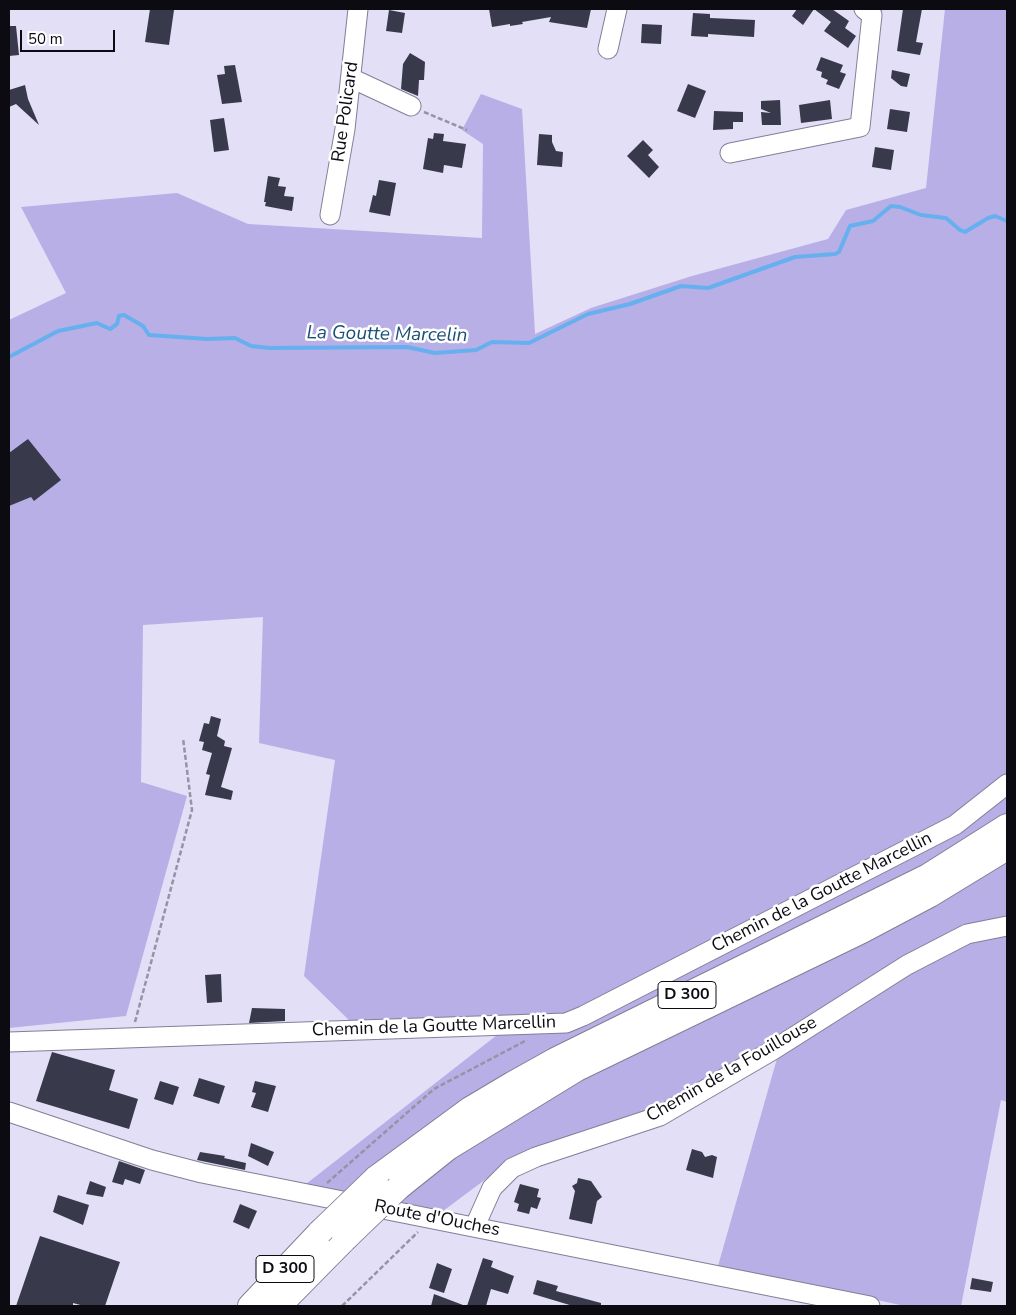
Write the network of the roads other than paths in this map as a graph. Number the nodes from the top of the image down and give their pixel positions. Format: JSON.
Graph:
{"nodes":[{"id":1,"x":358,"y":9,"type":"edge"},
{"id":2,"x":617,"y":9,"type":"edge"},
{"id":3,"x":864,"y":9,"type":"edge"},
{"id":4,"x":608,"y":48,"type":"dead end"},
{"id":5,"x":351,"y":78,"type":"junction"},
{"id":6,"x":411,"y":106,"type":"road end"},
{"id":7,"x":730,"y":153,"type":"dead end"},
{"id":8,"x":330,"y":215,"type":"dead end"},
{"id":9,"x":1007,"y":784,"type":"edge"},
{"id":10,"x":1007,"y":826,"type":"edge"},
{"id":11,"x":1007,"y":848,"type":"edge"},
{"id":12,"x":1007,"y":926,"type":"edge"},
{"id":13,"x":9,"y":1042,"type":"edge"},
{"id":14,"x":9,"y":1112,"type":"edge"},
{"id":15,"x":475,"y":1226,"type":"junction"},
{"id":16,"x":798,"y":1299,"type":"edge"},
{"id":17,"x":250,"y":1306,"type":"edge"},
{"id":18,"x":280,"y":1306,"type":"edge"},
{"id":19,"x":870,"y":1306,"type":"edge"}],
"edges":[{"from":1,"to":5,"type":"street","name":"Rue Policard"},
{"from":2,"to":4,"type":"street"},
{"from":3,"to":7,"type":"street"},
{"from":5,"to":6,"type":"street"},
{"from":5,"to":8,"type":"street","name":"Rue Policard"},
{"from":9,"to":13,"type":"street","name":"Chemin de la Goutte Marcellin"},
{"from":10,"to":17,"type":"main road","number":"D 300","bridge":true},
{"from":11,"to":18,"type":"main road","number":"D 300","bridge":true},
{"from":12,"to":15,"type":"street","name":"Chemin de la Fouillouse"},
{"from":14,"to":15,"type":"street","name":"Route d'Ouches"},
{"from":15,"to":16,"type":"street","name":"Route d'Ouches"},
{"from":16,"to":19,"type":"street","name":"Route d'Ouches"}]}
